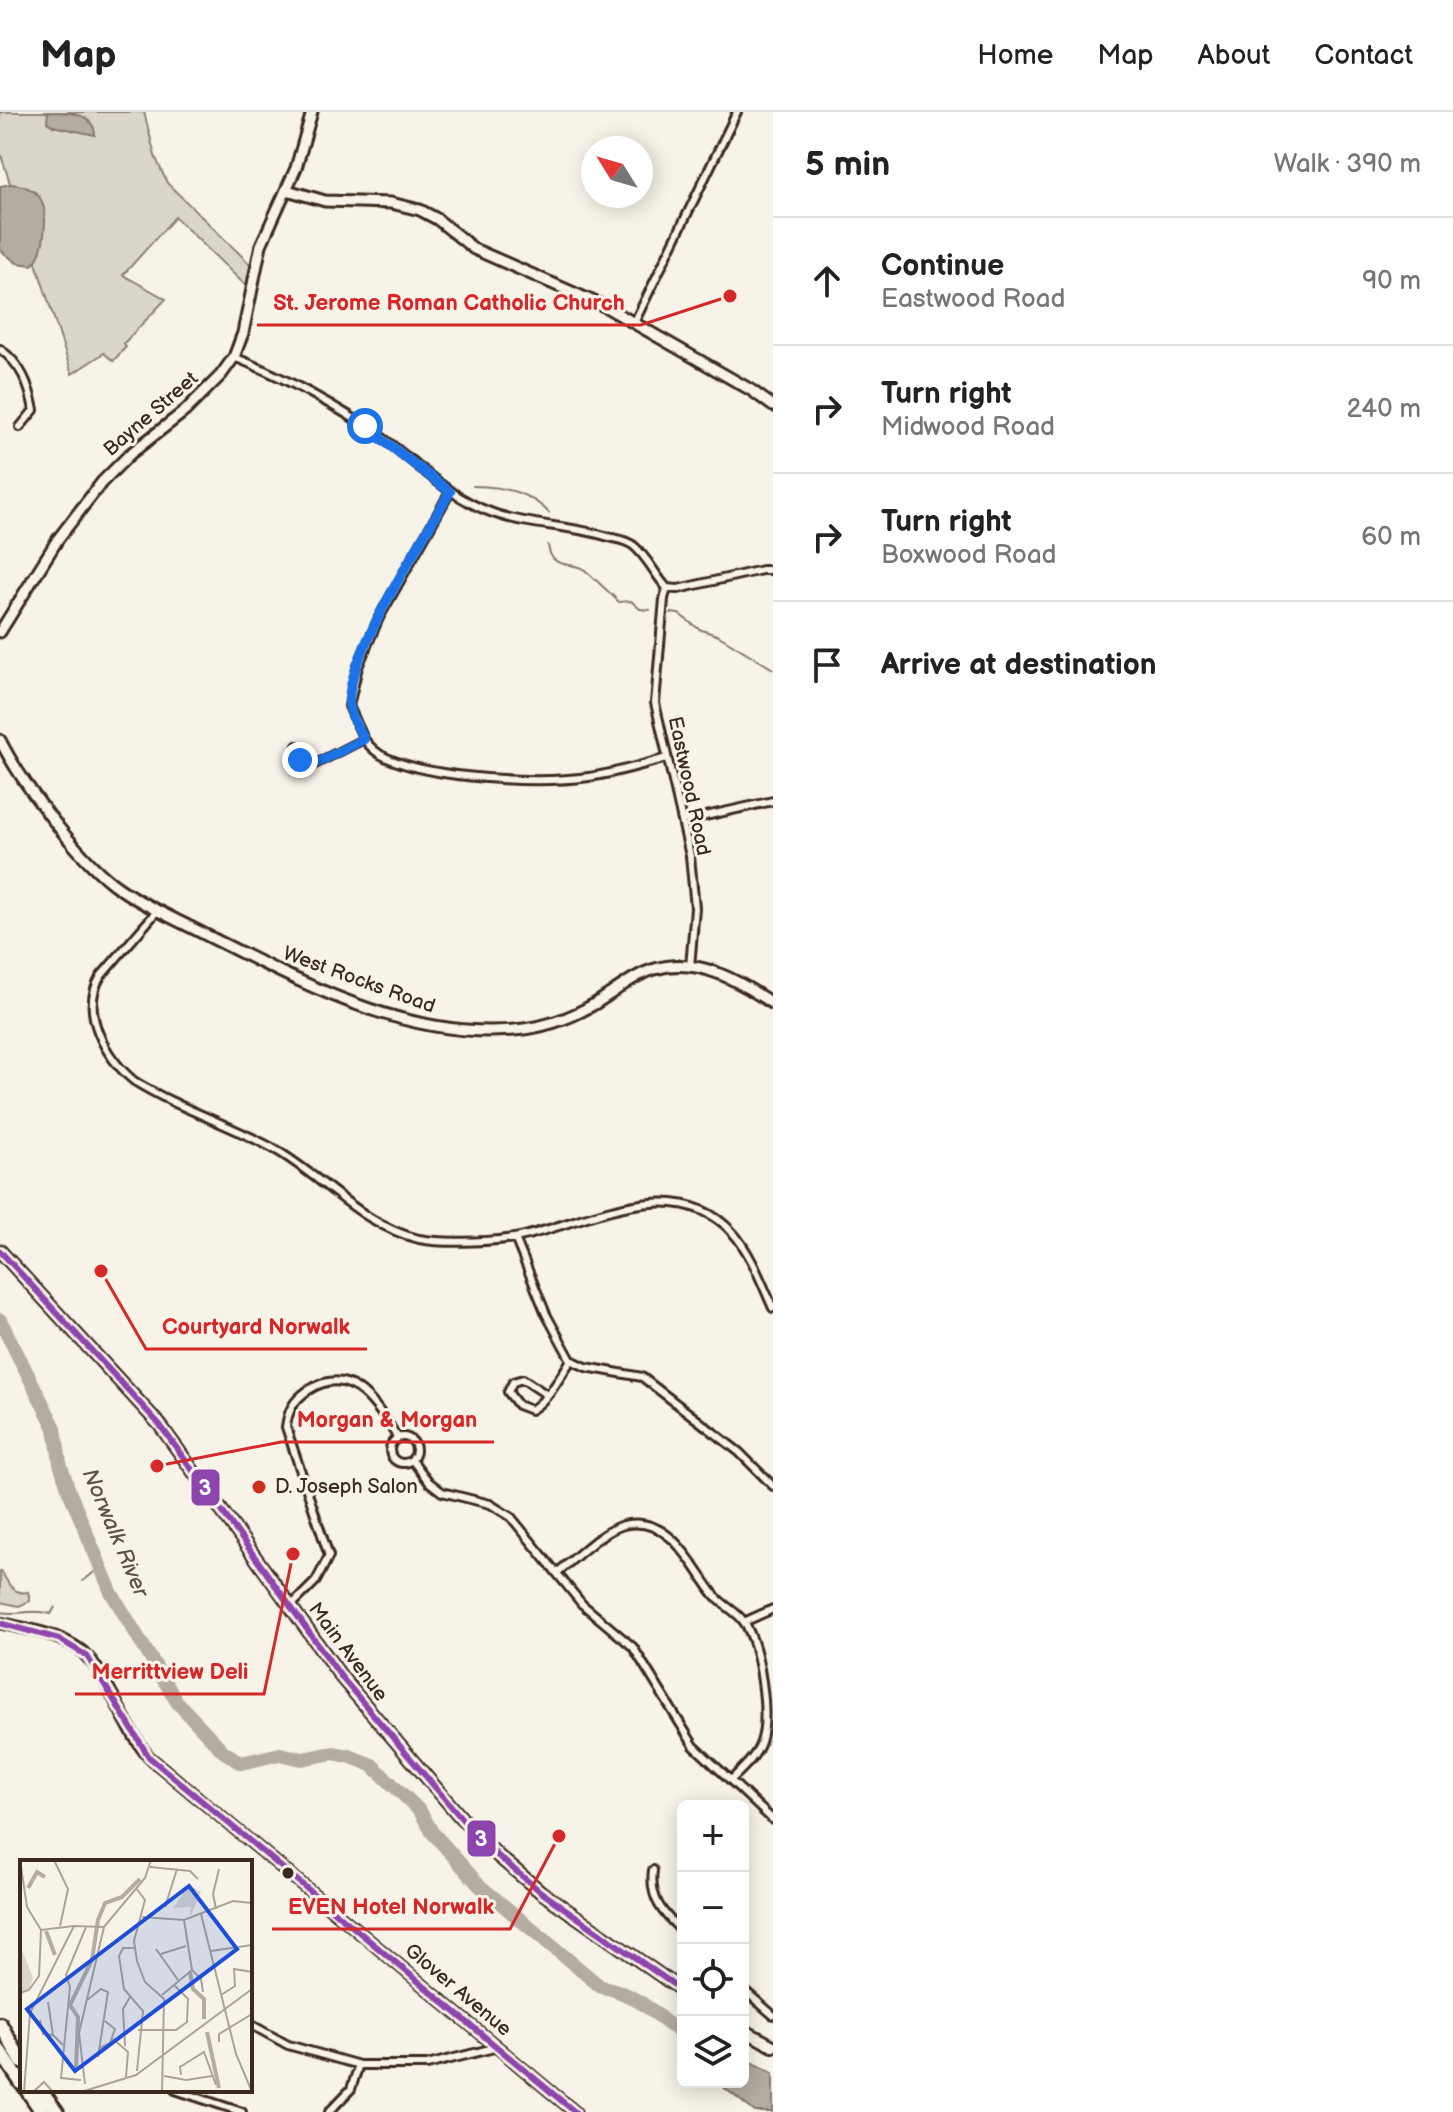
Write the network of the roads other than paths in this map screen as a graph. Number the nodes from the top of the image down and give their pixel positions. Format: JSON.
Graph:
{"nodes":[{"id":1,"x":312,"y":112,"type":"edge"},
{"id":2,"x":737,"y":112,"type":"edge"},
{"id":3,"x":287,"y":190,"type":"junction"},
{"id":4,"x":634,"y":323,"type":"junction"},
{"id":5,"x":0,"y":349,"type":"edge"},
{"id":6,"x":234,"y":357,"type":"junction"},
{"id":7,"x":773,"y":406,"type":"edge"},
{"id":8,"x":20,"y":427,"type":"dead end"},
{"id":9,"x":450,"y":492,"type":"junction"},
{"id":10,"x":773,"y":570,"type":"edge"},
{"id":11,"x":667,"y":588,"type":"junction"},
{"id":12,"x":0,"y":632,"type":"edge"},
{"id":13,"x":364,"y":739,"type":"junction"},
{"id":14,"x":0,"y":740,"type":"edge"},
{"id":15,"x":297,"y":746,"type":"dead end"},
{"id":16,"x":667,"y":758,"type":"junction"},
{"id":17,"x":773,"y":801,"type":"edge"},
{"id":18,"x":683,"y":821,"type":"junction"},
{"id":19,"x":158,"y":910,"type":"junction"},
{"id":20,"x":690,"y":967,"type":"junction"},
{"id":21,"x":773,"y":1004,"type":"edge"},
{"id":22,"x":515,"y":1238,"type":"junction"},
{"id":23,"x":0,"y":1251,"type":"edge"},
{"id":24,"x":773,"y":1308,"type":"edge"},
{"id":25,"x":571,"y":1360,"type":"junction"},
{"id":26,"x":547,"y":1395,"type":"junction"},
{"id":27,"x":398,"y":1438,"type":"junction"},
{"id":28,"x":410,"y":1461,"type":"junction"},
{"id":29,"x":773,"y":1486,"type":"edge"},
{"id":30,"x":558,"y":1572,"type":"junction"},
{"id":31,"x":291,"y":1606,"type":"junction"},
{"id":32,"x":773,"y":1609,"type":"edge"},
{"id":33,"x":744,"y":1622,"type":"junction"},
{"id":34,"x":0,"y":1623,"type":"edge"},
{"id":35,"x":731,"y":1780,"type":"junction"},
{"id":36,"x":773,"y":1820,"type":"edge"},
{"id":37,"x":653,"y":1870,"type":"dead end"},
{"id":38,"x":677,"y":1927,"type":"edge"},
{"id":39,"x":677,"y":1987,"type":"edge"},
{"id":40,"x":749,"y":1994,"type":"edge"},
{"id":41,"x":773,"y":2015,"type":"edge"},
{"id":42,"x":0,"y":2024,"type":"edge"},
{"id":43,"x":252,"y":2025,"type":"edge"},
{"id":44,"x":749,"y":2033,"type":"edge"},
{"id":45,"x":773,"y":2046,"type":"edge"},
{"id":46,"x":498,"y":2047,"type":"junction"},
{"id":47,"x":0,"y":2051,"type":"edge"},
{"id":48,"x":20,"y":2059,"type":"edge"},
{"id":49,"x":359,"y":2065,"type":"junction"},
{"id":50,"x":20,"y":2081,"type":"edge"},
{"id":51,"x":28,"y":2092,"type":"edge"},
{"id":52,"x":42,"y":2092,"type":"edge"},
{"id":53,"x":181,"y":2092,"type":"edge"},
{"id":54,"x":42,"y":2112,"type":"edge"},
{"id":55,"x":57,"y":2112,"type":"edge"},
{"id":56,"x":242,"y":2112,"type":"edge"},
{"id":57,"x":329,"y":2112,"type":"edge"},
{"id":58,"x":575,"y":2112,"type":"edge"}],
"edges":[{"from":1,"to":3,"type":"street","name":"Bayne Street"},
{"from":2,"to":4,"type":"street"},
{"from":3,"to":4,"type":"street"},
{"from":3,"to":6,"type":"street","name":"Bayne Street"},
{"from":4,"to":7,"type":"street"},
{"from":5,"to":8,"type":"street"},
{"from":6,"to":9,"type":"street"},
{"from":6,"to":12,"type":"street","name":"Bayne Street"},
{"from":9,"to":11,"type":"street"},
{"from":9,"to":13,"type":"street"},
{"from":10,"to":11,"type":"street"},
{"from":11,"to":16,"type":"street","name":"Eastwood Road"},
{"from":13,"to":15,"type":"street"},
{"from":13,"to":16,"type":"street"},
{"from":14,"to":19,"type":"street","name":"West Rocks Road"},
{"from":16,"to":18,"type":"street","name":"Eastwood Road"},
{"from":17,"to":18,"type":"street"},
{"from":18,"to":20,"type":"street","name":"Eastwood Road"},
{"from":19,"to":20,"type":"street","name":"West Rocks Road"},
{"from":19,"to":22,"type":"street"},
{"from":20,"to":21,"type":"street","name":"West Rocks Road"},
{"from":22,"to":24,"type":"street"},
{"from":22,"to":25,"type":"street"},
{"from":23,"to":31,"type":"main road","name":"Main Avenue"},
{"from":25,"to":26,"type":"street"},
{"from":25,"to":29,"type":"street"},
{"from":26,"to":26,"type":"street"},
{"from":27,"to":28,"type":"street"},
{"from":27,"to":28,"type":"street"},
{"from":27,"to":31,"type":"street"},
{"from":28,"to":30,"type":"street"},
{"from":30,"to":33,"type":"street"},
{"from":30,"to":35,"type":"street"},
{"from":31,"to":39,"type":"main road","name":"Main Avenue"},
{"from":32,"to":33,"type":"street"},
{"from":33,"to":35,"type":"street"},
{"from":34,"to":46,"type":"street","name":"Glover Avenue"},
{"from":35,"to":36,"type":"street"},
{"from":37,"to":38,"type":"street"},
{"from":40,"to":41,"type":"street"},
{"from":42,"to":48,"type":"highway"},
{"from":43,"to":49,"type":"street"},
{"from":44,"to":45,"type":"main road"},
{"from":46,"to":49,"type":"street"},
{"from":46,"to":58,"type":"street","name":"Glover Avenue"},
{"from":47,"to":50,"type":"highway"},
{"from":49,"to":57,"type":"street"},
{"from":51,"to":54,"type":"highway"},
{"from":52,"to":55,"type":"highway"},
{"from":53,"to":56,"type":"street"}]}
